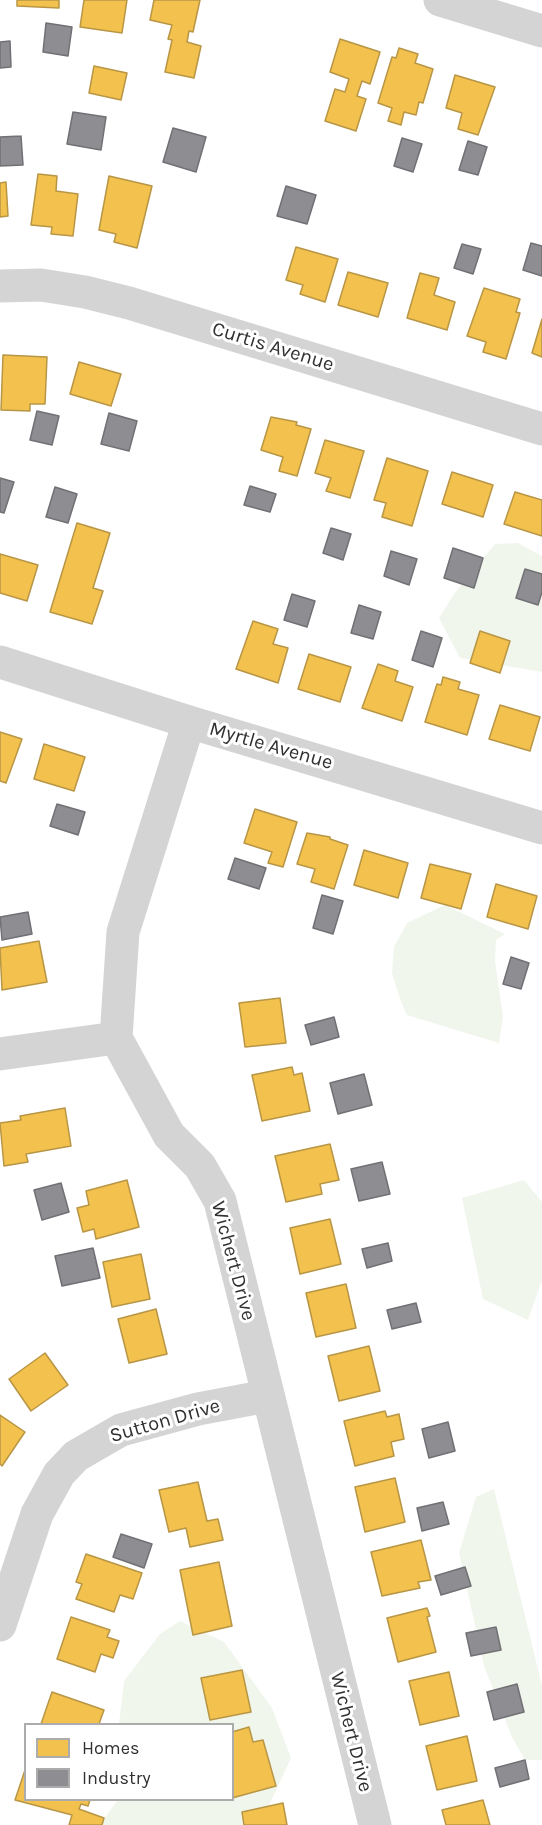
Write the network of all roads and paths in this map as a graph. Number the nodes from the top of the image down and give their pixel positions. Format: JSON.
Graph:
{"nodes":[{"id":1,"x":440,"y":0,"type":"edge"},
{"id":2,"x":542,"y":31,"type":"edge"},
{"id":3,"x":0,"y":286,"type":"edge"},
{"id":4,"x":542,"y":429,"type":"edge"},
{"id":5,"x":0,"y":662,"type":"edge"},
{"id":6,"x":189,"y":722,"type":"junction"},
{"id":7,"x":542,"y":828,"type":"edge"},
{"id":8,"x":116,"y":1038,"type":"junction"},
{"id":9,"x":0,"y":1054,"type":"edge"},
{"id":10,"x":267,"y":1396,"type":"junction"},
{"id":11,"x":0,"y":1625,"type":"edge"},
{"id":12,"x":375,"y":1825,"type":"edge"}],
"edges":[{"from":1,"to":2,"type":"street"},
{"from":3,"to":4,"type":"street","name":"Curtis Avenue"},
{"from":5,"to":6,"type":"street","name":"Myrtle Avenue"},
{"from":6,"to":7,"type":"street","name":"Myrtle Avenue"},
{"from":6,"to":8,"type":"street"},
{"from":8,"to":9,"type":"street"},
{"from":8,"to":10,"type":"street","name":"Wichert Drive"},
{"from":10,"to":11,"type":"street","name":"Sutton Drive"},
{"from":10,"to":12,"type":"street","name":"Wichert Drive"}]}
